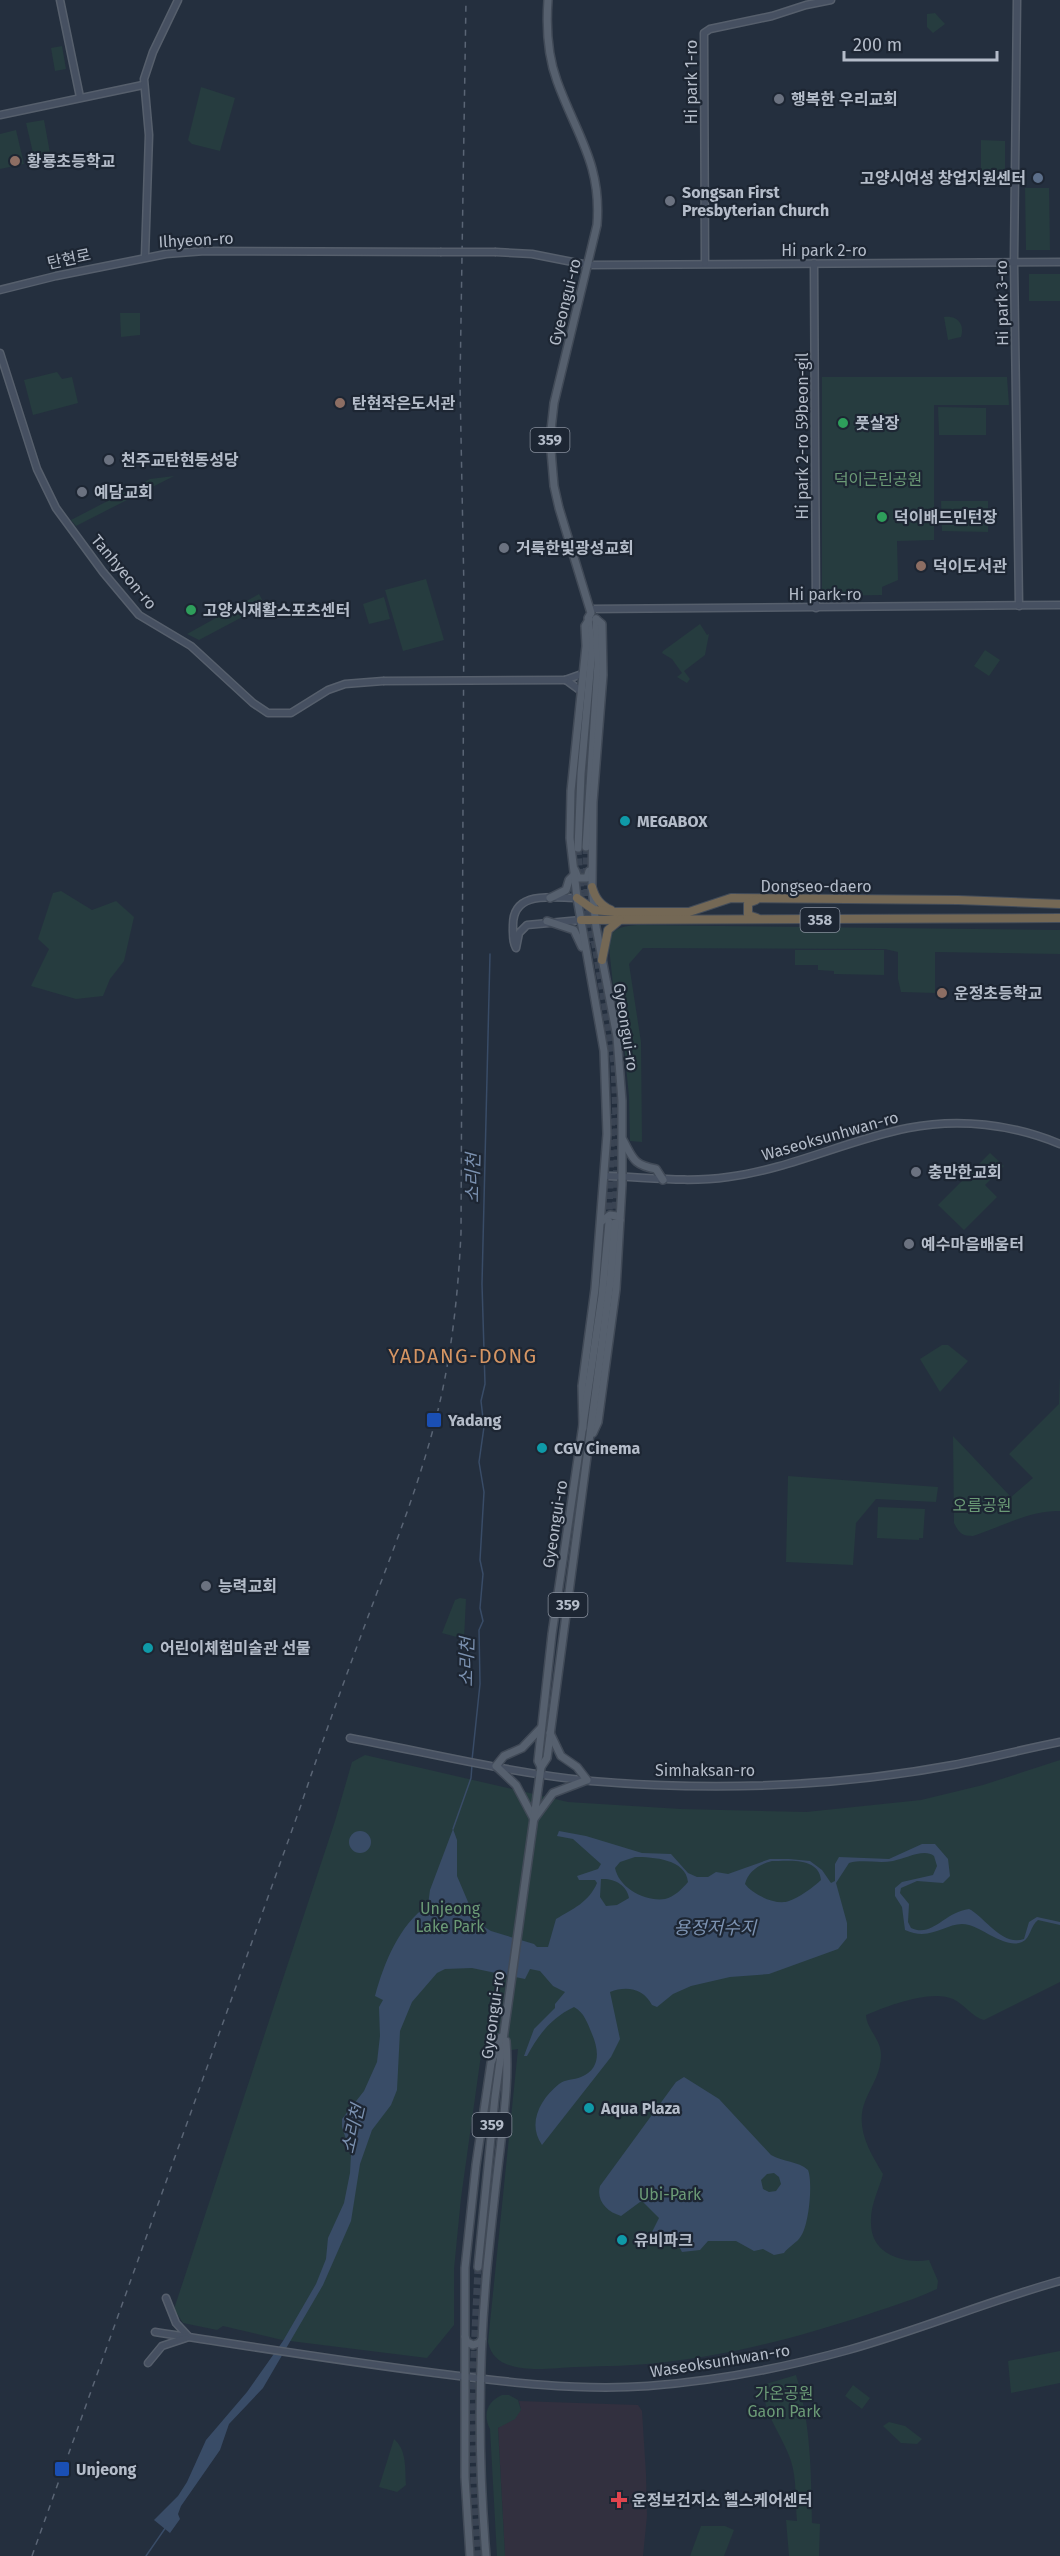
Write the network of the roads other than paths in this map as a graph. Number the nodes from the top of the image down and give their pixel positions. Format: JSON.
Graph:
{"nodes":[{"id":1,"x":60,"y":0,"type":"edge"},
{"id":2,"x":178,"y":0,"type":"edge"},
{"id":3,"x":548,"y":0,"type":"edge"},
{"id":4,"x":831,"y":0,"type":"edge"},
{"id":5,"x":1017,"y":0,"type":"edge"},
{"id":6,"x":143,"y":85,"type":"junction"},
{"id":7,"x":80,"y":97,"type":"junction"},
{"id":8,"x":0,"y":114,"type":"edge"},
{"id":9,"x":145,"y":256,"type":"junction"},
{"id":10,"x":1014,"y":262,"type":"junction"},
{"id":11,"x":1060,"y":262,"type":"edge"},
{"id":12,"x":705,"y":263,"type":"junction"},
{"id":13,"x":814,"y":263,"type":"junction"},
{"id":14,"x":588,"y":265,"type":"junction"},
{"id":15,"x":0,"y":290,"type":"edge"},
{"id":16,"x":0,"y":353,"type":"edge"},
{"id":17,"x":1060,"y":605,"type":"edge"},
{"id":18,"x":1019,"y":606,"type":"junction"},
{"id":19,"x":816,"y":608,"type":"junction"},
{"id":20,"x":591,"y":615,"type":"junction"},
{"id":21,"x":582,"y":674,"type":"junction"},
{"id":22,"x":566,"y":680,"type":"junction"},
{"id":23,"x":580,"y":691,"type":"junction"},
{"id":24,"x":582,"y":848,"type":"tunnel mouth"},
{"id":25,"x":591,"y":868,"type":"junction"},
{"id":26,"x":574,"y":872,"type":"junction"},
{"id":27,"x":592,"y":887,"type":"junction"},
{"id":28,"x":550,"y":898,"type":"junction"},
{"id":29,"x":577,"y":898,"type":"junction"},
{"id":30,"x":769,"y":899,"type":"junction"},
{"id":31,"x":1060,"y":902,"type":"edge"},
{"id":32,"x":594,"y":910,"type":"junction"},
{"id":33,"x":615,"y":912,"type":"junction"},
{"id":34,"x":622,"y":919,"type":"junction"},
{"id":35,"x":581,"y":920,"type":"junction"},
{"id":36,"x":595,"y":920,"type":"junction"},
{"id":37,"x":768,"y":920,"type":"junction"},
{"id":38,"x":1060,"y":920,"type":"edge"},
{"id":39,"x":547,"y":921,"type":"junction"},
{"id":40,"x":588,"y":960,"type":"junction"},
{"id":41,"x":602,"y":960,"type":"junction"},
{"id":42,"x":622,"y":1137,"type":"junction"},
{"id":43,"x":1060,"y":1144,"type":"edge"},
{"id":44,"x":605,"y":1176,"type":"junction"},
{"id":45,"x":622,"y":1176,"type":"junction"},
{"id":46,"x":663,"y":1180,"type":"junction"},
{"id":47,"x":611,"y":1222,"type":"junction"},
{"id":48,"x":541,"y":1728,"type":"junction"},
{"id":49,"x":550,"y":1733,"type":"junction"},
{"id":50,"x":350,"y":1738,"type":"dead end"},
{"id":51,"x":1060,"y":1742,"type":"edge"},
{"id":52,"x":496,"y":1766,"type":"junction"},
{"id":53,"x":541,"y":1770,"type":"junction"},
{"id":54,"x":587,"y":1780,"type":"junction"},
{"id":55,"x":534,"y":1819,"type":"junction"},
{"id":56,"x":505,"y":2025,"type":"junction"},
{"id":57,"x":478,"y":2267,"type":"tunnel mouth"},
{"id":58,"x":1060,"y":2281,"type":"edge"},
{"id":59,"x":166,"y":2298,"type":"dead end"},
{"id":60,"x":155,"y":2332,"type":"dead end"},
{"id":61,"x":189,"y":2337,"type":"junction"},
{"id":62,"x":465,"y":2337,"type":"junction"},
{"id":63,"x":483,"y":2338,"type":"junction"},
{"id":64,"x":148,"y":2363,"type":"dead end"},
{"id":65,"x":465,"y":2377,"type":"junction"},
{"id":66,"x":480,"y":2379,"type":"junction"},
{"id":67,"x":465,"y":2412,"type":"junction"},
{"id":68,"x":480,"y":2412,"type":"junction"},
{"id":69,"x":484,"y":2538,"type":"junction"},
{"id":70,"x":469,"y":2541,"type":"junction"},
{"id":71,"x":470,"y":2556,"type":"edge"},
{"id":72,"x":486,"y":2556,"type":"edge"}],
"edges":[{"from":1,"to":7,"type":"street"},
{"from":2,"to":6,"type":"street","name":"Ilhyeon-ro"},
{"from":3,"to":14,"type":"main road","name":"Gyeongui-ro","number":"359"},
{"from":4,"to":12,"type":"street","name":"Hi park 1-ro"},
{"from":5,"to":10,"type":"street","name":"Hi park 3-ro"},
{"from":6,"to":7,"type":"street"},
{"from":6,"to":9,"type":"street","name":"Ilhyeon-ro"},
{"from":7,"to":8,"type":"street"},
{"from":9,"to":14,"type":"street","name":"Ilhyeon-ro","bridge":true},
{"from":9,"to":15,"type":"street","name":"탄현로"},
{"from":10,"to":11,"type":"street","name":"Hi park 2-ro"},
{"from":10,"to":13,"type":"street","name":"Hi park 2-ro"},
{"from":10,"to":18,"type":"street","name":"Hi park 3-ro"},
{"from":12,"to":13,"type":"street","name":"Hi park 2-ro"},
{"from":12,"to":14,"type":"street","name":"Hi park 2-ro"},
{"from":13,"to":19,"type":"street","name":"Hi park 2-ro 59beon-gil"},
{"from":14,"to":20,"type":"main road","name":"Gyeongui-ro","number":"359"},
{"from":16,"to":22,"type":"street","name":"Tanhyeon-ro","bridge":true},
{"from":17,"to":18,"type":"street","name":"Hi park-ro"},
{"from":18,"to":19,"type":"street","name":"Hi park-ro"},
{"from":19,"to":20,"type":"street","name":"Hi park-ro"},
{"from":20,"to":21,"type":"main road","name":"Gyeongui-ro"},
{"from":20,"to":24,"type":"main road","name":"Gyeongui-ro","number":"359"},
{"from":20,"to":25,"type":"main road","name":"Gyeongui-ro"},
{"from":21,"to":22,"type":"street"},
{"from":21,"to":23,"type":"main road","name":"Gyeongui-ro"},
{"from":22,"to":23,"type":"street"},
{"from":23,"to":26,"type":"main road","name":"Gyeongui-ro"},
{"from":25,"to":26,"type":"main road"},
{"from":25,"to":27,"type":"main road","name":"Gyeongui-ro"},
{"from":26,"to":28,"type":"main road"},
{"from":26,"to":29,"type":"main road","name":"Gyeongui-ro"},
{"from":27,"to":32,"type":"main road","name":"Gyeongui-ro"},
{"from":27,"to":33,"type":"highway"},
{"from":28,"to":29,"type":"street"},
{"from":28,"to":39,"type":"street"},
{"from":29,"to":32,"type":"highway","name":"Dongseo-daero","number":"358"},
{"from":29,"to":35,"type":"main road","name":"Gyeongui-ro"},
{"from":30,"to":31,"type":"highway","name":"Dongseo-daero","number":"358"},
{"from":30,"to":33,"type":"highway","name":"Dongseo-daero","number":"358"},
{"from":30,"to":37,"type":"highway"},
{"from":32,"to":33,"type":"highway","name":"Dongseo-daero","number":"358"},
{"from":32,"to":36,"type":"main road","name":"Gyeongui-ro"},
{"from":34,"to":36,"type":"highway","name":"Dongseo-daero","number":"358"},
{"from":34,"to":37,"type":"highway","name":"Dongseo-daero","number":"358"},
{"from":34,"to":41,"type":"highway"},
{"from":35,"to":36,"type":"highway","name":"Dongseo-daero","number":"358"},
{"from":35,"to":39,"type":"street"},
{"from":35,"to":40,"type":"main road","name":"Gyeongui-ro"},
{"from":36,"to":41,"type":"main road","name":"Gyeongui-ro"},
{"from":37,"to":38,"type":"highway","name":"Dongseo-daero","number":"358"},
{"from":39,"to":40,"type":"main road"},
{"from":40,"to":44,"type":"main road","name":"Gyeongui-ro"},
{"from":41,"to":42,"type":"main road","name":"Gyeongui-ro"},
{"from":42,"to":45,"type":"main road","name":"Gyeongui-ro"},
{"from":42,"to":46,"type":"main road"},
{"from":43,"to":46,"type":"street","name":"Waseoksunhwan-ro"},
{"from":44,"to":45,"type":"street","name":"Waseoksunhwan-ro"},
{"from":44,"to":47,"type":"main road","name":"Gyeongui-ro"},
{"from":45,"to":46,"type":"street","name":"Waseoksunhwan-ro"},
{"from":45,"to":47,"type":"main road","name":"Gyeongui-ro"},
{"from":47,"to":48,"type":"main road","name":"Gyeongui-ro","number":"359"},
{"from":47,"to":49,"type":"main road","name":"Gyeongui-ro","number":"359"},
{"from":48,"to":52,"type":"main road"},
{"from":48,"to":53,"type":"main road","name":"Gyeongui-ro","number":"359"},
{"from":49,"to":53,"type":"main road","name":"Gyeongui-ro","number":"359"},
{"from":49,"to":54,"type":"main road"},
{"from":50,"to":52,"type":"street","name":"Simhaksan-ro"},
{"from":51,"to":54,"type":"street","name":"Simhaksan-ro"},
{"from":52,"to":53,"type":"street","name":"Simhaksan-ro"},
{"from":52,"to":55,"type":"main road"},
{"from":53,"to":54,"type":"street","name":"Simhaksan-ro"},
{"from":53,"to":55,"type":"main road","name":"Gyeongui-ro","number":"359"},
{"from":54,"to":55,"type":"main road"},
{"from":55,"to":56,"type":"main road","name":"Gyeongui-ro","number":"359"},
{"from":56,"to":57,"type":"main road","name":"Gyeongui-ro","number":"359"},
{"from":56,"to":62,"type":"main road"},
{"from":56,"to":63,"type":"main road"},
{"from":58,"to":66,"type":"street","name":"Waseoksunhwan-ro"},
{"from":59,"to":61,"type":"street"},
{"from":60,"to":61,"type":"street"},
{"from":61,"to":64,"type":"street"},
{"from":61,"to":65,"type":"street","name":"Waseoksunhwan-ro"},
{"from":62,"to":63,"type":"main road"},
{"from":62,"to":65,"type":"main road"},
{"from":63,"to":66,"type":"main road"},
{"from":65,"to":66,"type":"street","name":"Waseoksunhwan-ro"},
{"from":65,"to":67,"type":"main road"},
{"from":66,"to":68,"type":"main road"},
{"from":67,"to":68,"type":"main road"},
{"from":67,"to":70,"type":"main road"},
{"from":68,"to":69,"type":"main road"},
{"from":69,"to":70,"type":"main road"},
{"from":69,"to":72,"type":"main road"},
{"from":70,"to":71,"type":"main road"}]}
